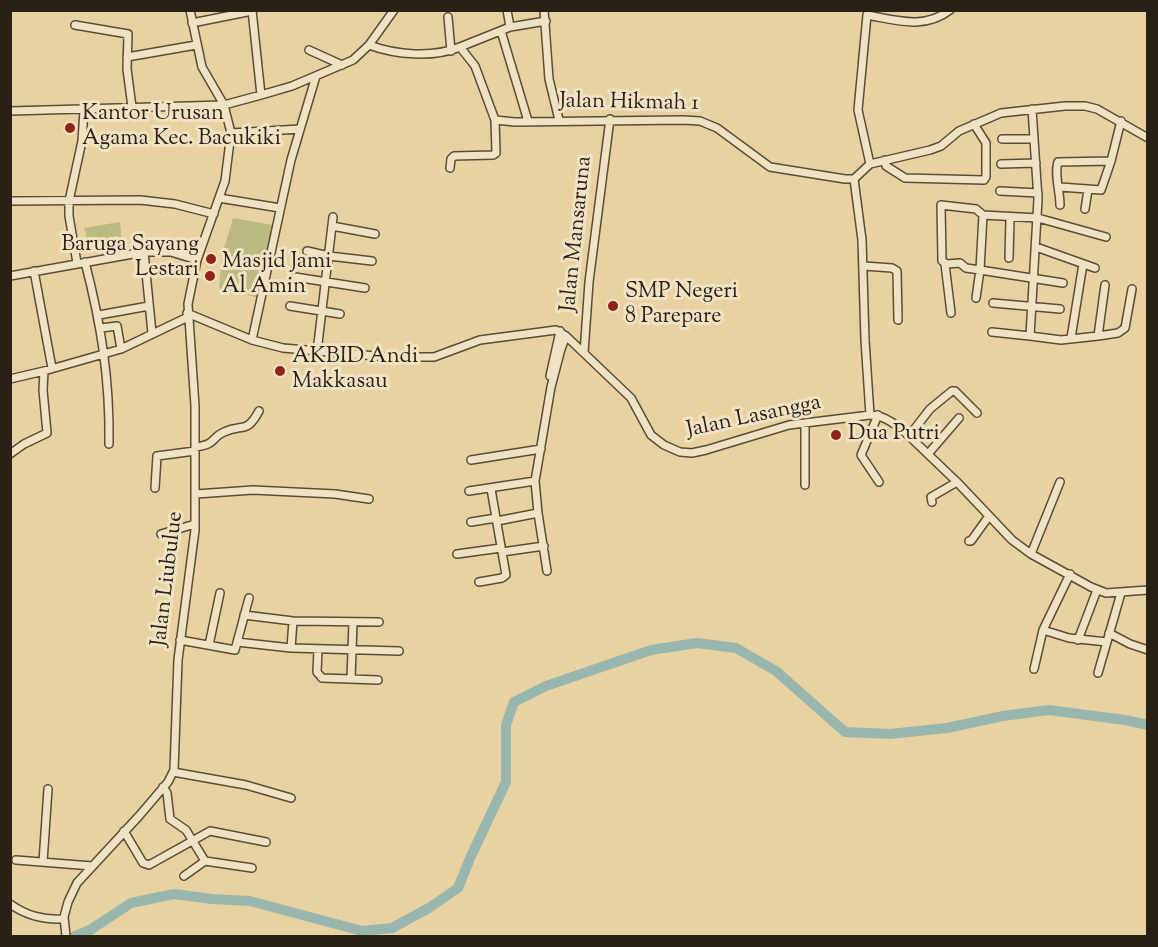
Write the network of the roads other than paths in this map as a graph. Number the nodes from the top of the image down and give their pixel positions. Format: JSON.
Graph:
{"nodes":[{"id":1,"x":190,"y":10,"type":"edge"},
{"id":2,"x":394,"y":10,"type":"edge"},
{"id":3,"x":507,"y":10,"type":"edge"},
{"id":4,"x":544,"y":10,"type":"edge"},
{"id":5,"x":950,"y":10,"type":"edge"},
{"id":6,"x":252,"y":11,"type":"edge"},
{"id":7,"x":448,"y":17,"type":"dead end"},
{"id":8,"x":546,"y":21,"type":"junction"},
{"id":9,"x":192,"y":23,"type":"junction"},
{"id":10,"x":75,"y":26,"type":"dead end"},
{"id":11,"x":510,"y":27,"type":"junction"},
{"id":12,"x":501,"y":31,"type":"junction"},
{"id":13,"x":196,"y":45,"type":"junction"},
{"id":14,"x":369,"y":45,"type":"junction"},
{"id":15,"x":460,"y":47,"type":"junction"},
{"id":16,"x":309,"y":50,"type":"dead end"},
{"id":17,"x":451,"y":51,"type":"junction"},
{"id":18,"x":128,"y":57,"type":"junction"},
{"id":19,"x":342,"y":65,"type":"junction"},
{"id":20,"x":316,"y":76,"type":"junction"},
{"id":21,"x":261,"y":95,"type":"junction"},
{"id":22,"x":224,"y":105,"type":"junction"},
{"id":23,"x":132,"y":107,"type":"junction"},
{"id":24,"x":1032,"y":109,"type":"junction"},
{"id":25,"x":84,"y":110,"type":"junction"},
{"id":26,"x":10,"y":111,"type":"edge"},
{"id":27,"x":610,"y":119,"type":"junction"},
{"id":28,"x":495,"y":120,"type":"junction"},
{"id":29,"x":559,"y":120,"type":"junction"},
{"id":30,"x":528,"y":121,"type":"junction"},
{"id":31,"x":1121,"y":121,"type":"junction"},
{"id":32,"x":974,"y":124,"type":"junction"},
{"id":33,"x":300,"y":129,"type":"junction"},
{"id":34,"x":231,"y":133,"type":"junction"},
{"id":35,"x":1148,"y":138,"type":"edge"},
{"id":36,"x":1002,"y":139,"type":"dead end"},
{"id":37,"x":1034,"y":139,"type":"junction"},
{"id":38,"x":885,"y":160,"type":"junction"},
{"id":39,"x":1111,"y":161,"type":"junction"},
{"id":40,"x":1036,"y":163,"type":"junction"},
{"id":41,"x":870,"y":164,"type":"junction"},
{"id":42,"x":1001,"y":164,"type":"dead end"},
{"id":43,"x":450,"y":168,"type":"dead end"},
{"id":44,"x":854,"y":179,"type":"junction"},
{"id":45,"x":1060,"y":187,"type":"junction"},
{"id":46,"x":1088,"y":190,"type":"junction"},
{"id":47,"x":1000,"y":191,"type":"dead end"},
{"id":48,"x":1038,"y":193,"type":"junction"},
{"id":49,"x":219,"y":198,"type":"junction"},
{"id":50,"x":10,"y":201,"type":"edge"},
{"id":51,"x":69,"y":201,"type":"junction"},
{"id":52,"x":1060,"y":205,"type":"dead end"},
{"id":53,"x":280,"y":208,"type":"junction"},
{"id":54,"x":1085,"y":209,"type":"dead end"},
{"id":55,"x":214,"y":214,"type":"junction"},
{"id":56,"x":983,"y":215,"type":"junction"},
{"id":57,"x":333,"y":217,"type":"dead end"},
{"id":58,"x":1010,"y":218,"type":"junction"},
{"id":59,"x":1038,"y":218,"type":"junction"},
{"id":60,"x":332,"y":226,"type":"junction"},
{"id":61,"x":375,"y":234,"type":"dead end"},
{"id":62,"x":1106,"y":237,"type":"dead end"},
{"id":63,"x":1036,"y":247,"type":"junction"},
{"id":64,"x":307,"y":251,"type":"dead end"},
{"id":65,"x":144,"y":252,"type":"junction"},
{"id":66,"x":328,"y":256,"type":"junction"},
{"id":67,"x":1009,"y":258,"type":"dead end"},
{"id":68,"x":197,"y":260,"type":"junction"},
{"id":69,"x":372,"y":261,"type":"dead end"},
{"id":70,"x":81,"y":263,"type":"junction"},
{"id":71,"x":945,"y":264,"type":"junction"},
{"id":72,"x":1083,"y":264,"type":"junction"},
{"id":73,"x":864,"y":266,"type":"junction"},
{"id":74,"x":1095,"y":268,"type":"dead end"},
{"id":75,"x":980,"y":270,"type":"junction"},
{"id":76,"x":34,"y":271,"type":"junction"},
{"id":77,"x":10,"y":276,"type":"edge"},
{"id":78,"x":295,"y":277,"type":"dead end"},
{"id":79,"x":1034,"y":278,"type":"junction"},
{"id":80,"x":326,"y":281,"type":"junction"},
{"id":81,"x":1063,"y":283,"type":"dead end"},
{"id":82,"x":1105,"y":285,"type":"dead end"},
{"id":83,"x":365,"y":288,"type":"dead end"},
{"id":84,"x":1132,"y":289,"type":"dead end"},
{"id":85,"x":976,"y":298,"type":"dead end"},
{"id":86,"x":993,"y":303,"type":"dead end"},
{"id":87,"x":149,"y":306,"type":"junction"},
{"id":88,"x":290,"y":306,"type":"dead end"},
{"id":89,"x":1032,"y":306,"type":"junction"},
{"id":90,"x":1060,"y":309,"type":"dead end"},
{"id":91,"x":322,"y":311,"type":"junction"},
{"id":92,"x":951,"y":313,"type":"dead end"},
{"id":93,"x":339,"y":314,"type":"dead end"},
{"id":94,"x":99,"y":315,"type":"junction"},
{"id":95,"x":188,"y":315,"type":"junction"},
{"id":96,"x":898,"y":320,"type":"dead end"},
{"id":97,"x":101,"y":328,"type":"junction"},
{"id":98,"x":560,"y":331,"type":"junction"},
{"id":99,"x":992,"y":332,"type":"dead end"},
{"id":100,"x":153,"y":333,"type":"junction"},
{"id":101,"x":566,"y":336,"type":"junction"},
{"id":102,"x":1030,"y":336,"type":"junction"},
{"id":103,"x":1098,"y":336,"type":"junction"},
{"id":104,"x":1071,"y":338,"type":"junction"},
{"id":105,"x":252,"y":340,"type":"junction"},
{"id":106,"x":121,"y":349,"type":"junction"},
{"id":107,"x":317,"y":352,"type":"junction"},
{"id":108,"x":584,"y":353,"type":"junction"},
{"id":109,"x":105,"y":354,"type":"junction"},
{"id":110,"x":48,"y":370,"type":"junction"},
{"id":111,"x":10,"y":379,"type":"edge"},
{"id":112,"x":551,"y":387,"type":"junction"},
{"id":113,"x":259,"y":411,"type":"dead end"},
{"id":114,"x":977,"y":413,"type":"dead end"},
{"id":115,"x":874,"y":415,"type":"junction"},
{"id":116,"x":959,"y":418,"type":"dead end"},
{"id":117,"x":806,"y":423,"type":"junction"},
{"id":118,"x":909,"y":436,"type":"junction"},
{"id":119,"x":109,"y":444,"type":"dead end"},
{"id":120,"x":541,"y":448,"type":"junction"},
{"id":121,"x":195,"y":449,"type":"junction"},
{"id":122,"x":10,"y":454,"type":"edge"},
{"id":123,"x":928,"y":454,"type":"junction"},
{"id":124,"x":471,"y":460,"type":"dead end"},
{"id":125,"x":535,"y":481,"type":"junction"},
{"id":126,"x":879,"y":482,"type":"dead end"},
{"id":127,"x":957,"y":482,"type":"junction"},
{"id":128,"x":1060,"y":482,"type":"dead end"},
{"id":129,"x":805,"y":484,"type":"dead end"},
{"id":130,"x":155,"y":488,"type":"dead end"},
{"id":131,"x":491,"y":489,"type":"junction"},
{"id":132,"x":469,"y":491,"type":"dead end"},
{"id":133,"x":196,"y":494,"type":"junction"},
{"id":134,"x":369,"y":499,"type":"dead end"},
{"id":135,"x":932,"y":502,"type":"dead end"},
{"id":136,"x":538,"y":513,"type":"junction"},
{"id":137,"x":989,"y":516,"type":"junction"},
{"id":138,"x":497,"y":520,"type":"junction"},
{"id":139,"x":471,"y":522,"type":"dead end"},
{"id":140,"x":195,"y":524,"type":"junction"},
{"id":141,"x":161,"y":534,"type":"dead end"},
{"id":142,"x":969,"y":541,"type":"dead end"},
{"id":143,"x":544,"y":546,"type":"junction"},
{"id":144,"x":502,"y":550,"type":"junction"},
{"id":145,"x":458,"y":554,"type":"dead end"},
{"id":146,"x":1031,"y":554,"type":"junction"},
{"id":147,"x":547,"y":572,"type":"dead end"},
{"id":148,"x":1070,"y":574,"type":"junction"},
{"id":149,"x":479,"y":582,"type":"dead end"},
{"id":150,"x":1097,"y":590,"type":"junction"},
{"id":151,"x":1148,"y":590,"type":"edge"},
{"id":152,"x":220,"y":593,"type":"dead end"},
{"id":153,"x":1121,"y":593,"type":"junction"},
{"id":154,"x":249,"y":598,"type":"dead end"},
{"id":155,"x":244,"y":615,"type":"junction"},
{"id":156,"x":292,"y":621,"type":"junction"},
{"id":157,"x":353,"y":622,"type":"junction"},
{"id":158,"x":379,"y":622,"type":"dead end"},
{"id":159,"x":1043,"y":630,"type":"junction"},
{"id":160,"x":1109,"y":633,"type":"junction"},
{"id":161,"x":180,"y":639,"type":"junction"},
{"id":162,"x":1078,"y":640,"type":"junction"},
{"id":163,"x":237,"y":642,"type":"junction"},
{"id":164,"x":1107,"y":642,"type":"junction"},
{"id":165,"x":209,"y":645,"type":"junction"},
{"id":166,"x":291,"y":648,"type":"junction"},
{"id":167,"x":318,"y":649,"type":"junction"},
{"id":168,"x":351,"y":650,"type":"junction"},
{"id":169,"x":1148,"y":650,"type":"edge"},
{"id":170,"x":399,"y":651,"type":"dead end"},
{"id":171,"x":1034,"y":669,"type":"dead end"},
{"id":172,"x":1098,"y":673,"type":"dead end"},
{"id":173,"x":351,"y":679,"type":"junction"},
{"id":174,"x":378,"y":680,"type":"dead end"},
{"id":175,"x":173,"y":772,"type":"junction"},
{"id":176,"x":163,"y":787,"type":"junction"},
{"id":177,"x":48,"y":789,"type":"dead end"},
{"id":178,"x":291,"y":798,"type":"dead end"},
{"id":179,"x":124,"y":831,"type":"junction"},
{"id":180,"x":193,"y":840,"type":"junction"},
{"id":181,"x":266,"y":842,"type":"dead end"},
{"id":182,"x":15,"y":860,"type":"dead end"},
{"id":183,"x":205,"y":861,"type":"junction"},
{"id":184,"x":42,"y":862,"type":"junction"},
{"id":185,"x":92,"y":866,"type":"junction"},
{"id":186,"x":252,"y":868,"type":"dead end"},
{"id":187,"x":184,"y":876,"type":"dead end"},
{"id":188,"x":10,"y":904,"type":"edge"},
{"id":189,"x":63,"y":919,"type":"junction"},
{"id":190,"x":65,"y":934,"type":"edge"}],
"edges":[{"from":1,"to":9,"type":"street","name":"Jalan Liubulue"},
{"from":2,"to":14,"type":"street"},
{"from":3,"to":11,"type":"street"},
{"from":4,"to":8,"type":"street"},
{"from":5,"to":41,"type":"street"},
{"from":6,"to":9,"type":"street"},
{"from":6,"to":21,"type":"street"},
{"from":7,"to":17,"type":"street"},
{"from":8,"to":11,"type":"street"},
{"from":8,"to":29,"type":"street"},
{"from":9,"to":13,"type":"street","name":"Jalan Liubulue"},
{"from":10,"to":18,"type":"street"},
{"from":11,"to":12,"type":"street"},
{"from":12,"to":15,"type":"street"},
{"from":12,"to":30,"type":"street"},
{"from":13,"to":18,"type":"street"},
{"from":13,"to":22,"type":"street","name":"Jalan Liubulue"},
{"from":14,"to":17,"type":"street"},
{"from":14,"to":19,"type":"street"},
{"from":15,"to":17,"type":"street"},
{"from":15,"to":28,"type":"street"},
{"from":16,"to":19,"type":"street"},
{"from":18,"to":23,"type":"street"},
{"from":19,"to":20,"type":"street"},
{"from":20,"to":21,"type":"street"},
{"from":20,"to":33,"type":"street"},
{"from":21,"to":22,"type":"street"},
{"from":22,"to":23,"type":"street"},
{"from":22,"to":34,"type":"street","name":"Jalan Liubulue"},
{"from":23,"to":25,"type":"street"},
{"from":24,"to":31,"type":"street"},
{"from":24,"to":32,"type":"street"},
{"from":24,"to":37,"type":"street"},
{"from":25,"to":26,"type":"street"},
{"from":25,"to":51,"type":"street"},
{"from":27,"to":29,"type":"street","name":"Jalan Hikmah 1"},
{"from":27,"to":44,"type":"street","name":"Jalan Hikmah 1"},
{"from":27,"to":108,"type":"street","name":"Jalan Mansaruna"},
{"from":28,"to":30,"type":"street","name":"Jalan Hikmah 1"},
{"from":28,"to":43,"type":"street"},
{"from":29,"to":30,"type":"street","name":"Jalan Hikmah 1"},
{"from":31,"to":35,"type":"street"},
{"from":31,"to":39,"type":"street"},
{"from":32,"to":38,"type":"street"},
{"from":32,"to":38,"type":"street"},
{"from":33,"to":34,"type":"street"},
{"from":33,"to":53,"type":"street"},
{"from":34,"to":49,"type":"street","name":"Jalan Liubulue"},
{"from":36,"to":37,"type":"street"},
{"from":37,"to":40,"type":"street"},
{"from":38,"to":41,"type":"street"},
{"from":39,"to":45,"type":"street"},
{"from":39,"to":46,"type":"street"},
{"from":40,"to":42,"type":"street"},
{"from":40,"to":48,"type":"street"},
{"from":41,"to":44,"type":"street"},
{"from":44,"to":73,"type":"street"},
{"from":45,"to":46,"type":"street"},
{"from":45,"to":52,"type":"street"},
{"from":46,"to":54,"type":"street"},
{"from":47,"to":48,"type":"street"},
{"from":48,"to":59,"type":"street"},
{"from":49,"to":53,"type":"street"},
{"from":49,"to":55,"type":"street","name":"Jalan Liubulue"},
{"from":50,"to":51,"type":"street"},
{"from":51,"to":55,"type":"street"},
{"from":51,"to":70,"type":"street"},
{"from":53,"to":105,"type":"street"},
{"from":55,"to":68,"type":"street","name":"Jalan Liubulue"},
{"from":56,"to":58,"type":"street"},
{"from":56,"to":71,"type":"street"},
{"from":56,"to":75,"type":"street"},
{"from":57,"to":60,"type":"street"},
{"from":58,"to":59,"type":"street"},
{"from":58,"to":67,"type":"street"},
{"from":59,"to":62,"type":"street"},
{"from":59,"to":63,"type":"street"},
{"from":60,"to":61,"type":"street"},
{"from":60,"to":66,"type":"street"},
{"from":63,"to":72,"type":"street"},
{"from":63,"to":79,"type":"street"},
{"from":64,"to":66,"type":"street"},
{"from":65,"to":68,"type":"street"},
{"from":65,"to":70,"type":"street"},
{"from":65,"to":87,"type":"street"},
{"from":66,"to":69,"type":"street"},
{"from":66,"to":80,"type":"street"},
{"from":68,"to":95,"type":"street","name":"Jalan Liubulue"},
{"from":70,"to":76,"type":"street"},
{"from":70,"to":94,"type":"street"},
{"from":71,"to":75,"type":"street"},
{"from":71,"to":92,"type":"street"},
{"from":72,"to":74,"type":"street"},
{"from":72,"to":104,"type":"street"},
{"from":73,"to":96,"type":"street"},
{"from":73,"to":115,"type":"street"},
{"from":75,"to":79,"type":"street"},
{"from":75,"to":85,"type":"street"},
{"from":76,"to":77,"type":"street"},
{"from":76,"to":110,"type":"street"},
{"from":78,"to":80,"type":"street"},
{"from":79,"to":81,"type":"street"},
{"from":79,"to":89,"type":"street"},
{"from":80,"to":83,"type":"street"},
{"from":80,"to":91,"type":"street"},
{"from":82,"to":103,"type":"street"},
{"from":84,"to":103,"type":"street"},
{"from":86,"to":89,"type":"street"},
{"from":87,"to":94,"type":"street"},
{"from":87,"to":100,"type":"street"},
{"from":88,"to":91,"type":"street"},
{"from":89,"to":90,"type":"street"},
{"from":89,"to":102,"type":"street"},
{"from":91,"to":93,"type":"street"},
{"from":91,"to":107,"type":"street"},
{"from":94,"to":97,"type":"street"},
{"from":95,"to":100,"type":"street"},
{"from":95,"to":105,"type":"street"},
{"from":95,"to":121,"type":"street","name":"Jalan Liubulue"},
{"from":97,"to":106,"type":"street"},
{"from":97,"to":109,"type":"street"},
{"from":98,"to":101,"type":"street","name":"Jalan Lasangga"},
{"from":98,"to":107,"type":"street"},
{"from":98,"to":112,"type":"street"},
{"from":99,"to":102,"type":"street"},
{"from":100,"to":106,"type":"street"},
{"from":101,"to":108,"type":"street","name":"Jalan Lasangga"},
{"from":101,"to":112,"type":"street"},
{"from":102,"to":104,"type":"street"},
{"from":103,"to":104,"type":"street"},
{"from":105,"to":107,"type":"street"},
{"from":106,"to":109,"type":"street"},
{"from":108,"to":117,"type":"street","name":"Jalan Lasangga"},
{"from":109,"to":110,"type":"street"},
{"from":109,"to":119,"type":"street"},
{"from":110,"to":111,"type":"street"},
{"from":110,"to":122,"type":"street"},
{"from":112,"to":120,"type":"street"},
{"from":113,"to":121,"type":"street"},
{"from":114,"to":118,"type":"street"},
{"from":115,"to":117,"type":"street","name":"Jalan Lasangga"},
{"from":115,"to":118,"type":"street"},
{"from":115,"to":126,"type":"street"},
{"from":116,"to":123,"type":"street"},
{"from":117,"to":129,"type":"street"},
{"from":118,"to":123,"type":"street"},
{"from":120,"to":124,"type":"street"},
{"from":120,"to":125,"type":"street"},
{"from":121,"to":130,"type":"street"},
{"from":121,"to":133,"type":"street","name":"Jalan Liubulue"},
{"from":123,"to":127,"type":"street"},
{"from":125,"to":131,"type":"street"},
{"from":125,"to":136,"type":"street"},
{"from":127,"to":135,"type":"street"},
{"from":127,"to":137,"type":"street"},
{"from":128,"to":146,"type":"street"},
{"from":131,"to":132,"type":"street"},
{"from":131,"to":138,"type":"street"},
{"from":133,"to":134,"type":"street"},
{"from":133,"to":140,"type":"street","name":"Jalan Liubulue"},
{"from":136,"to":138,"type":"street"},
{"from":136,"to":143,"type":"street"},
{"from":137,"to":142,"type":"street"},
{"from":137,"to":146,"type":"street"},
{"from":138,"to":139,"type":"street"},
{"from":138,"to":144,"type":"street"},
{"from":140,"to":141,"type":"street"},
{"from":140,"to":161,"type":"street","name":"Jalan Liubulue"},
{"from":143,"to":144,"type":"street"},
{"from":143,"to":147,"type":"street"},
{"from":144,"to":145,"type":"street"},
{"from":144,"to":149,"type":"street"},
{"from":146,"to":148,"type":"street"},
{"from":148,"to":150,"type":"street"},
{"from":148,"to":159,"type":"street"},
{"from":150,"to":153,"type":"street"},
{"from":150,"to":162,"type":"street"},
{"from":151,"to":153,"type":"street"},
{"from":152,"to":165,"type":"street"},
{"from":153,"to":160,"type":"street"},
{"from":154,"to":155,"type":"street"},
{"from":155,"to":156,"type":"street"},
{"from":155,"to":163,"type":"street"},
{"from":156,"to":157,"type":"street"},
{"from":156,"to":166,"type":"street"},
{"from":157,"to":158,"type":"street"},
{"from":157,"to":168,"type":"street"},
{"from":159,"to":162,"type":"street"},
{"from":159,"to":171,"type":"street"},
{"from":160,"to":164,"type":"street"},
{"from":160,"to":169,"type":"street"},
{"from":161,"to":165,"type":"street"},
{"from":161,"to":175,"type":"street","name":"Jalan Liubulue"},
{"from":162,"to":164,"type":"street"},
{"from":163,"to":165,"type":"street"},
{"from":163,"to":166,"type":"street"},
{"from":164,"to":172,"type":"street"},
{"from":166,"to":167,"type":"street"},
{"from":167,"to":168,"type":"street"},
{"from":167,"to":173,"type":"street"},
{"from":168,"to":170,"type":"street"},
{"from":168,"to":173,"type":"street"},
{"from":173,"to":174,"type":"street"},
{"from":175,"to":176,"type":"street"},
{"from":175,"to":178,"type":"street"},
{"from":176,"to":179,"type":"street"},
{"from":176,"to":180,"type":"street"},
{"from":177,"to":184,"type":"street"},
{"from":179,"to":180,"type":"street"},
{"from":179,"to":185,"type":"street"},
{"from":180,"to":181,"type":"street"},
{"from":180,"to":183,"type":"street"},
{"from":182,"to":184,"type":"street"},
{"from":183,"to":186,"type":"street"},
{"from":183,"to":187,"type":"street"},
{"from":184,"to":185,"type":"street"},
{"from":185,"to":189,"type":"street"},
{"from":188,"to":189,"type":"street"},
{"from":189,"to":190,"type":"street"}]}
